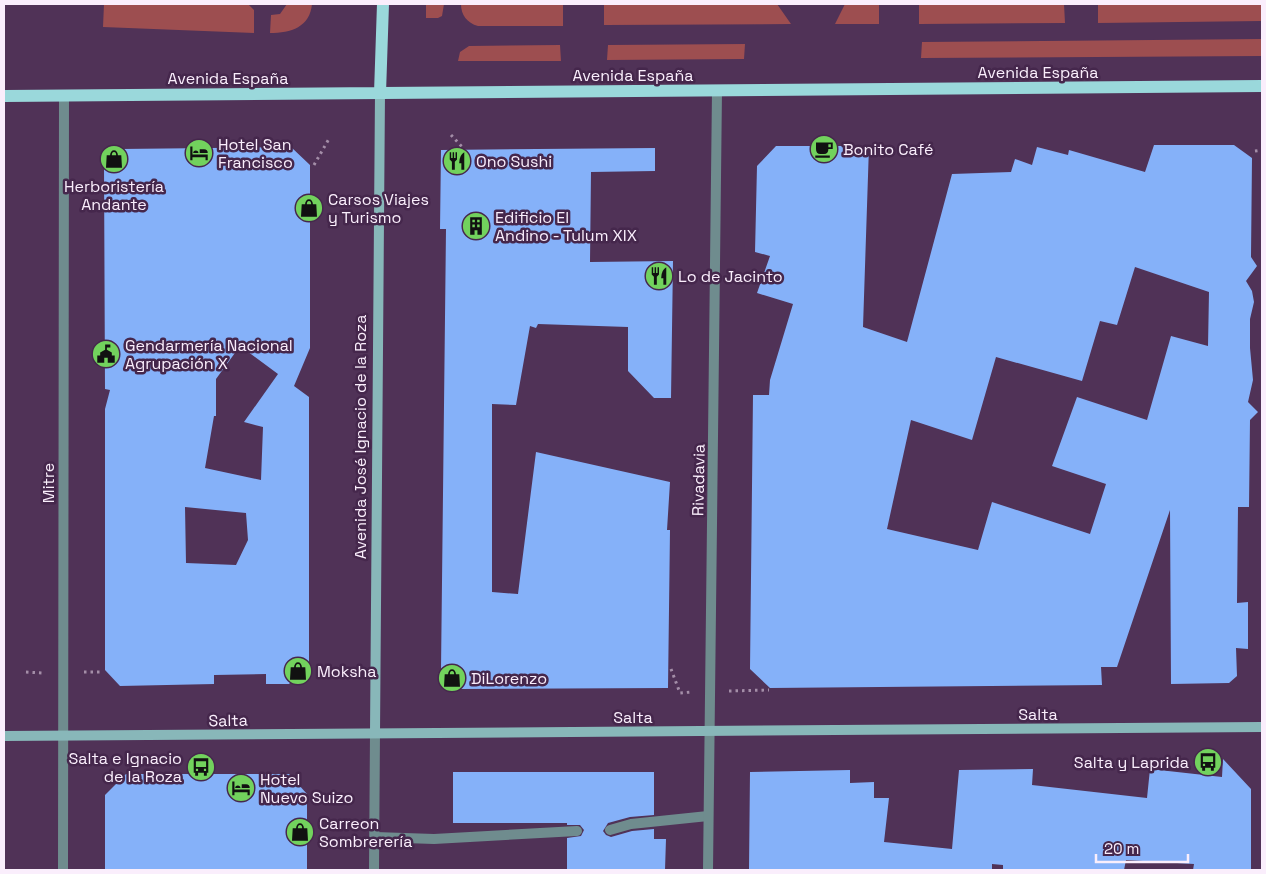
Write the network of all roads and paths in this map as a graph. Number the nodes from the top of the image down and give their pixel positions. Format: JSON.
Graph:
{"nodes":[{"id":1,"x":382,"y":4,"type":"edge"},
{"id":2,"x":1262,"y":86,"type":"edge"},
{"id":3,"x":717,"y":90,"type":"junction"},
{"id":4,"x":380,"y":93,"type":"junction"},
{"id":5,"x":4,"y":96,"type":"edge"},
{"id":6,"x":64,"y":96,"type":"junction"},
{"id":7,"x":451,"y":135,"type":"dead end"},
{"id":8,"x":330,"y":137,"type":"dead end"},
{"id":9,"x":464,"y":149,"type":"dead end"},
{"id":10,"x":1262,"y":150,"type":"edge"},
{"id":11,"x":1255,"y":151,"type":"dead end"},
{"id":12,"x":314,"y":165,"type":"dead end"},
{"id":13,"x":1262,"y":727,"type":"edge"},
{"id":14,"x":710,"y":731,"type":"junction"},
{"id":15,"x":375,"y":733,"type":"junction"},
{"id":16,"x":4,"y":736,"type":"edge"},
{"id":17,"x":63,"y":736,"type":"junction"},
{"id":18,"x":708,"y":816,"type":"junction"},
{"id":19,"x":610,"y":830,"type":"dead end"},
{"id":20,"x":577,"y":831,"type":"dead end"},
{"id":21,"x":374,"y":837,"type":"junction"},
{"id":22,"x":63,"y":870,"type":"edge"},
{"id":23,"x":374,"y":870,"type":"edge"},
{"id":24,"x":708,"y":870,"type":"edge"}],
"edges":[{"from":1,"to":4,"type":"main road","name":"Avenida José Ignacio de la Roza"},
{"from":2,"to":3,"type":"main road","name":"Avenida España"},
{"from":3,"to":4,"type":"main road","name":"Avenida España"},
{"from":3,"to":14,"type":"street","name":"Rivadavia"},
{"from":4,"to":6,"type":"main road","name":"Avenida España"},
{"from":4,"to":15,"type":"main road","name":"Avenida José Ignacio de la Roza"},
{"from":5,"to":6,"type":"main road","name":"Avenida España"},
{"from":6,"to":17,"type":"street","name":"Mitre"},
{"from":7,"to":9,"type":"path"},
{"from":8,"to":12,"type":"path"},
{"from":10,"to":11,"type":"path"},
{"from":13,"to":14,"type":"main road","name":"Salta"},
{"from":14,"to":15,"type":"main road","name":"Salta"},
{"from":14,"to":18,"type":"street","name":"Rivadavia"},
{"from":15,"to":17,"type":"main road","name":"Salta"},
{"from":15,"to":21,"type":"street","name":"Avenida José Ignacio de la Roza"},
{"from":16,"to":17,"type":"main road","name":"Salta"},
{"from":17,"to":22,"type":"street","name":"Mitre"},
{"from":18,"to":19,"type":"street"},
{"from":18,"to":24,"type":"street","name":"Rivadavia"},
{"from":20,"to":21,"type":"street"},
{"from":21,"to":23,"type":"street","name":"Avenida José Ignacio de la Roza"}]}
